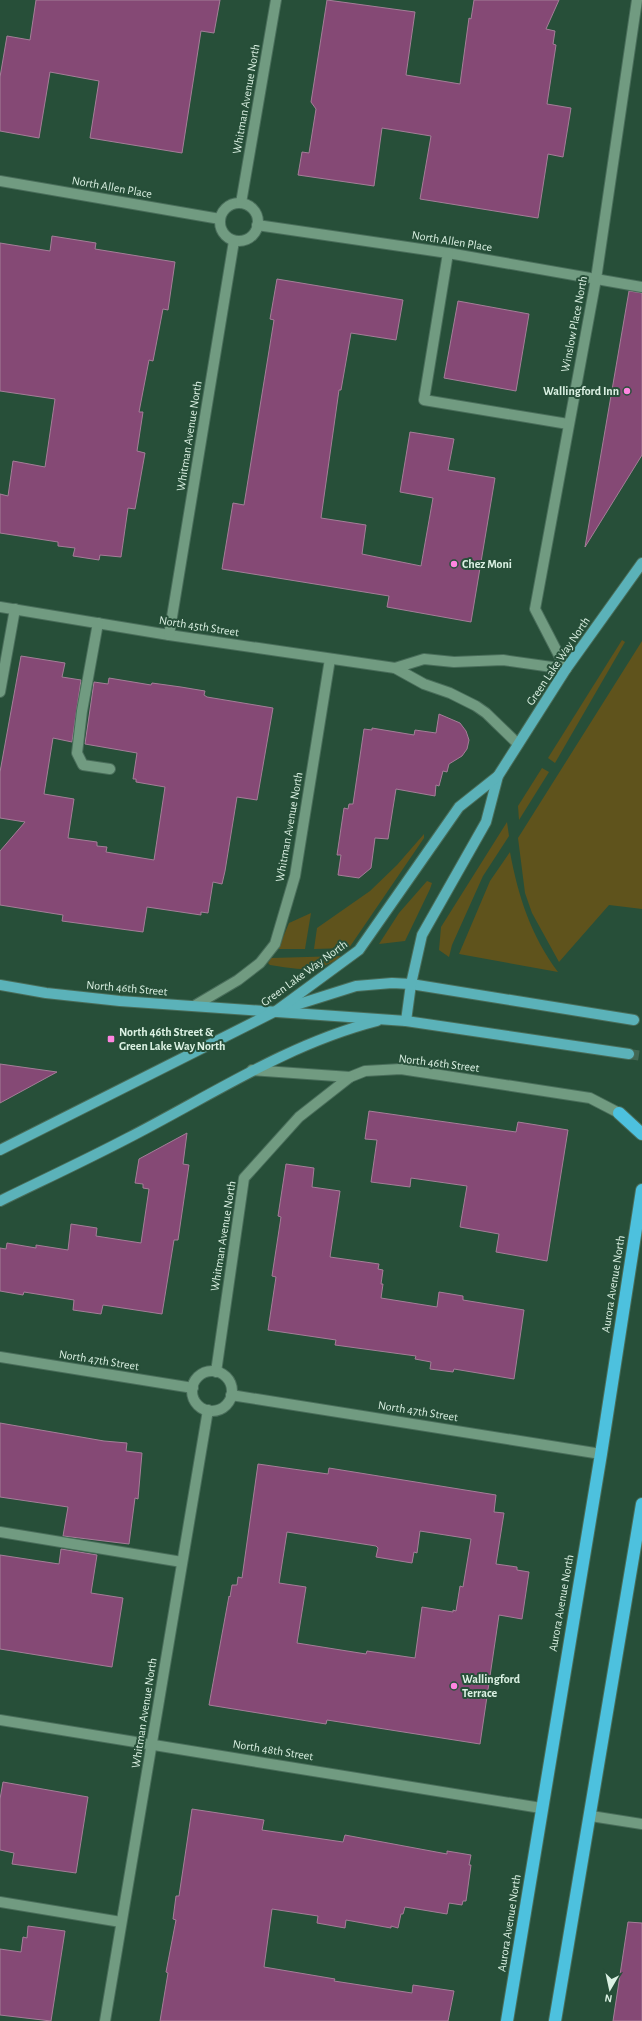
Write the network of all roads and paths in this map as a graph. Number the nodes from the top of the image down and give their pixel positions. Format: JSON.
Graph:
{"nodes":[{"id":1,"x":276,"y":0,"type":"edge"},
{"id":2,"x":637,"y":0,"type":"edge"},
{"id":3,"x":0,"y":181,"type":"edge"},
{"id":4,"x":241,"y":203,"type":"junction"},
{"id":5,"x":220,"y":219,"type":"junction"},
{"id":6,"x":258,"y":225,"type":"junction"},
{"id":7,"x":234,"y":241,"type":"junction"},
{"id":8,"x":448,"y":253,"type":"junction"},
{"id":9,"x":596,"y":279,"type":"junction"},
{"id":10,"x":642,"y":287,"type":"edge"},
{"id":11,"x":568,"y":424,"type":"junction"},
{"id":12,"x":642,"y":563,"type":"edge"},
{"id":13,"x":0,"y":607,"type":"edge"},
{"id":14,"x":15,"y":609,"type":"junction"},
{"id":15,"x":98,"y":623,"type":"junction"},
{"id":16,"x":169,"y":635,"type":"junction"},
{"id":17,"x":330,"y":659,"type":"junction"},
{"id":18,"x":395,"y":668,"type":"junction"},
{"id":19,"x":566,"y":668,"type":"junction"},
{"id":20,"x":0,"y":692,"type":"edge"},
{"id":21,"x":518,"y":744,"type":"junction"},
{"id":22,"x":110,"y":769,"type":"dead end"},
{"id":23,"x":498,"y":776,"type":"junction"},
{"id":24,"x":411,"y":984,"type":"junction"},
{"id":25,"x":0,"y":985,"type":"edge"},
{"id":26,"x":194,"y":1006,"type":"junction"},
{"id":27,"x":276,"y":1011,"type":"junction"},
{"id":28,"x":387,"y":1019,"type":"junction"},
{"id":29,"x":634,"y":1020,"type":"dead end"},
{"id":30,"x":406,"y":1021,"type":"junction"},
{"id":31,"x":629,"y":1054,"type":"tunnel mouth"},
{"id":32,"x":252,"y":1070,"type":"junction"},
{"id":33,"x":350,"y":1077,"type":"junction"},
{"id":34,"x":619,"y":1113,"type":"joint"},
{"id":35,"x":642,"y":1134,"type":"edge"},
{"id":36,"x":0,"y":1150,"type":"edge"},
{"id":37,"x":642,"y":1190,"type":"edge"},
{"id":38,"x":0,"y":1201,"type":"edge"},
{"id":39,"x":0,"y":1357,"type":"edge"},
{"id":40,"x":216,"y":1372,"type":"junction"},
{"id":41,"x":193,"y":1388,"type":"junction"},
{"id":42,"x":231,"y":1395,"type":"junction"},
{"id":43,"x":208,"y":1410,"type":"junction"},
{"id":44,"x":601,"y":1454,"type":"junction"},
{"id":45,"x":642,"y":1504,"type":"edge"},
{"id":46,"x":0,"y":1532,"type":"edge"},
{"id":47,"x":182,"y":1562,"type":"junction"},
{"id":48,"x":0,"y":1720,"type":"edge"},
{"id":49,"x":153,"y":1744,"type":"junction"},
{"id":50,"x":541,"y":1808,"type":"junction"},
{"id":51,"x":591,"y":1816,"type":"junction"},
{"id":52,"x":642,"y":1824,"type":"edge"},
{"id":53,"x":0,"y":1902,"type":"edge"},
{"id":54,"x":122,"y":1922,"type":"junction"},
{"id":55,"x":105,"y":2021,"type":"edge"},
{"id":56,"x":507,"y":2021,"type":"edge"},
{"id":57,"x":555,"y":2021,"type":"edge"}],
"edges":[{"from":1,"to":4,"type":"street","name":"Whitman Avenue North"},
{"from":2,"to":9,"type":"street","name":"Winslow Place North"},
{"from":3,"to":5,"type":"street","name":"North Allen Place"},
{"from":4,"to":5,"type":"street"},
{"from":4,"to":6,"type":"street"},
{"from":5,"to":7,"type":"street"},
{"from":6,"to":7,"type":"street"},
{"from":6,"to":8,"type":"street","name":"North Allen Place"},
{"from":7,"to":16,"type":"street","name":"Whitman Avenue North"},
{"from":8,"to":9,"type":"street","name":"North Allen Place"},
{"from":8,"to":11,"type":"street"},
{"from":9,"to":10,"type":"street","name":"North Allen Place"},
{"from":9,"to":11,"type":"street","name":"Winslow Place North"},
{"from":11,"to":19,"type":"street","name":"Winslow Place North"},
{"from":12,"to":19,"type":"main road","name":"Green Lake Way North"},
{"from":13,"to":14,"type":"street","name":"North 45th Street"},
{"from":14,"to":15,"type":"street","name":"North 45th Street"},
{"from":14,"to":20,"type":"street"},
{"from":15,"to":16,"type":"street","name":"North 45th Street"},
{"from":15,"to":22,"type":"street"},
{"from":16,"to":17,"type":"street","name":"North 45th Street"},
{"from":17,"to":18,"type":"street","name":"North 45th Street"},
{"from":17,"to":26,"type":"street","name":"Whitman Avenue North"},
{"from":18,"to":19,"type":"street","name":"North 45th Street"},
{"from":18,"to":21,"type":"street","name":"North 45th Street"},
{"from":19,"to":21,"type":"main road","name":"Green Lake Way North"},
{"from":21,"to":23,"type":"main road","name":"Green Lake Way North"},
{"from":23,"to":24,"type":"main road","name":"Green Lake Way North"},
{"from":23,"to":27,"type":"main road","name":"Green Lake Way North"},
{"from":24,"to":27,"type":"main road","name":"North 46th Street"},
{"from":24,"to":29,"type":"main road","name":"North 46th Street"},
{"from":24,"to":30,"type":"main road","name":"Green Lake Way North"},
{"from":25,"to":26,"type":"main road","name":"North 46th Street"},
{"from":26,"to":27,"type":"main road","name":"North 46th Street"},
{"from":27,"to":28,"type":"main road","name":"North 46th Street"},
{"from":27,"to":36,"type":"main road","name":"Green Lake Way North"},
{"from":28,"to":30,"type":"main road","name":"North 46th Street"},
{"from":28,"to":32,"type":"main road"},
{"from":30,"to":31,"type":"main road","name":"North 46th Street"},
{"from":32,"to":33,"type":"street","name":"North 46th Street"},
{"from":32,"to":38,"type":"main road"},
{"from":33,"to":34,"type":"street","name":"North 46th Street"},
{"from":33,"to":40,"type":"street","name":"Whitman Avenue North"},
{"from":34,"to":35,"type":"highway"},
{"from":37,"to":44,"type":"highway","name":"Aurora Avenue North"},
{"from":39,"to":41,"type":"street","name":"North 47th Street"},
{"from":40,"to":41,"type":"street"},
{"from":40,"to":42,"type":"street"},
{"from":41,"to":43,"type":"street"},
{"from":42,"to":43,"type":"street"},
{"from":42,"to":44,"type":"street","name":"North 47th Street"},
{"from":43,"to":47,"type":"street","name":"Whitman Avenue North"},
{"from":44,"to":50,"type":"highway","name":"Aurora Avenue North"},
{"from":45,"to":51,"type":"highway"},
{"from":46,"to":47,"type":"street"},
{"from":47,"to":49,"type":"street","name":"Whitman Avenue North"},
{"from":48,"to":49,"type":"street","name":"North 48th Street"},
{"from":49,"to":50,"type":"street","name":"North 48th Street"},
{"from":49,"to":54,"type":"street","name":"Whitman Avenue North"},
{"from":50,"to":56,"type":"highway","name":"Aurora Avenue North"},
{"from":51,"to":52,"type":"street"},
{"from":51,"to":57,"type":"highway"},
{"from":53,"to":54,"type":"street"},
{"from":54,"to":55,"type":"street","name":"Whitman Avenue North"}]}
